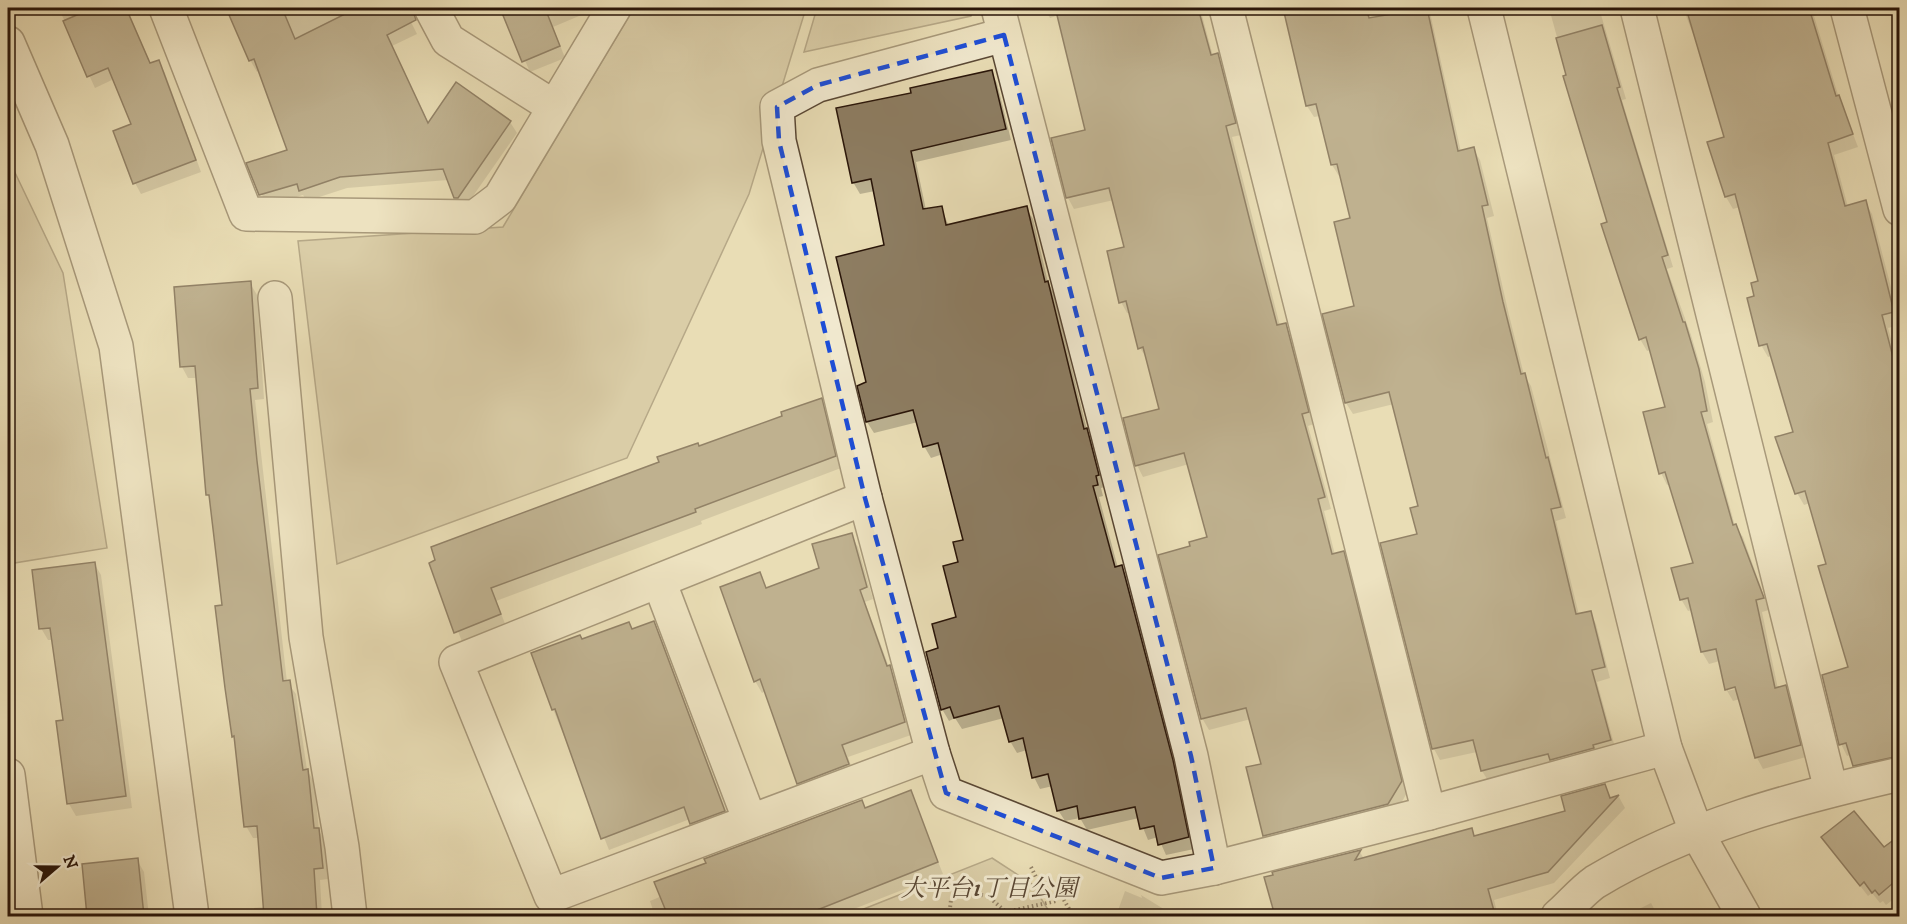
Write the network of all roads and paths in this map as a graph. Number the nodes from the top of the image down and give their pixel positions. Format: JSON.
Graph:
{"nodes":[{"id":1,"x":166,"y":8,"type":"edge"},
{"id":2,"x":431,"y":8,"type":"edge"},
{"id":3,"x":614,"y":8,"type":"edge"},
{"id":4,"x":1227,"y":8,"type":"edge"},
{"id":5,"x":1484,"y":8,"type":"edge"},
{"id":6,"x":1636,"y":8,"type":"edge"},
{"id":7,"x":1847,"y":8,"type":"edge"},
{"id":8,"x":1001,"y":21,"type":"edge"},
{"id":9,"x":8,"y":43,"type":"edge"},
{"id":10,"x":554,"y":107,"type":"junction"},
{"id":11,"x":1899,"y":210,"type":"edge"},
{"id":12,"x":275,"y":298,"type":"dead end"},
{"id":13,"x":865,"y":498,"type":"junction"},
{"id":14,"x":659,"y":581,"type":"junction"},
{"id":15,"x":1665,"y":748,"type":"junction"},
{"id":16,"x":933,"y":753,"type":"junction"},
{"id":17,"x":8,"y":774,"type":"edge"},
{"id":18,"x":1899,"y":774,"type":"edge"},
{"id":19,"x":1831,"y":790,"type":"junction"},
{"id":20,"x":1429,"y":813,"type":"junction"},
{"id":21,"x":750,"y":821,"type":"junction"},
{"id":22,"x":1695,"y":831,"type":"junction"},
{"id":23,"x":1214,"y":868,"type":"junction"},
{"id":24,"x":1055,"y":884,"type":"dead end"},
{"id":25,"x":1005,"y":914,"type":"edge"},
{"id":26,"x":26,"y":916,"type":"edge"},
{"id":27,"x":192,"y":916,"type":"edge"},
{"id":28,"x":350,"y":916,"type":"edge"},
{"id":29,"x":949,"y":916,"type":"edge"},
{"id":30,"x":1558,"y":916,"type":"edge"},
{"id":31,"x":1744,"y":916,"type":"edge"}],
"edges":[{"from":1,"to":10,"type":"street"},
{"from":2,"to":10,"type":"street"},
{"from":3,"to":10,"type":"street"},
{"from":4,"to":20,"type":"street"},
{"from":5,"to":15,"type":"street"},
{"from":6,"to":19,"type":"street"},
{"from":7,"to":11,"type":"street"},
{"from":8,"to":13,"type":"street"},
{"from":8,"to":23,"type":"street"},
{"from":9,"to":27,"type":"street"},
{"from":12,"to":28,"type":"street"},
{"from":13,"to":14,"type":"street"},
{"from":13,"to":16,"type":"street"},
{"from":14,"to":21,"type":"street"},
{"from":14,"to":21,"type":"street"},
{"from":15,"to":20,"type":"street"},
{"from":15,"to":22,"type":"street"},
{"from":16,"to":21,"type":"street"},
{"from":16,"to":23,"type":"street"},
{"from":17,"to":26,"type":"street"},
{"from":18,"to":19,"type":"street"},
{"from":19,"to":22,"type":"street"},
{"from":20,"to":23,"type":"street"},
{"from":22,"to":30,"type":"street"},
{"from":22,"to":31,"type":"street"},
{"from":24,"to":25,"type":"path"},
{"from":25,"to":29,"type":"path"}]}
